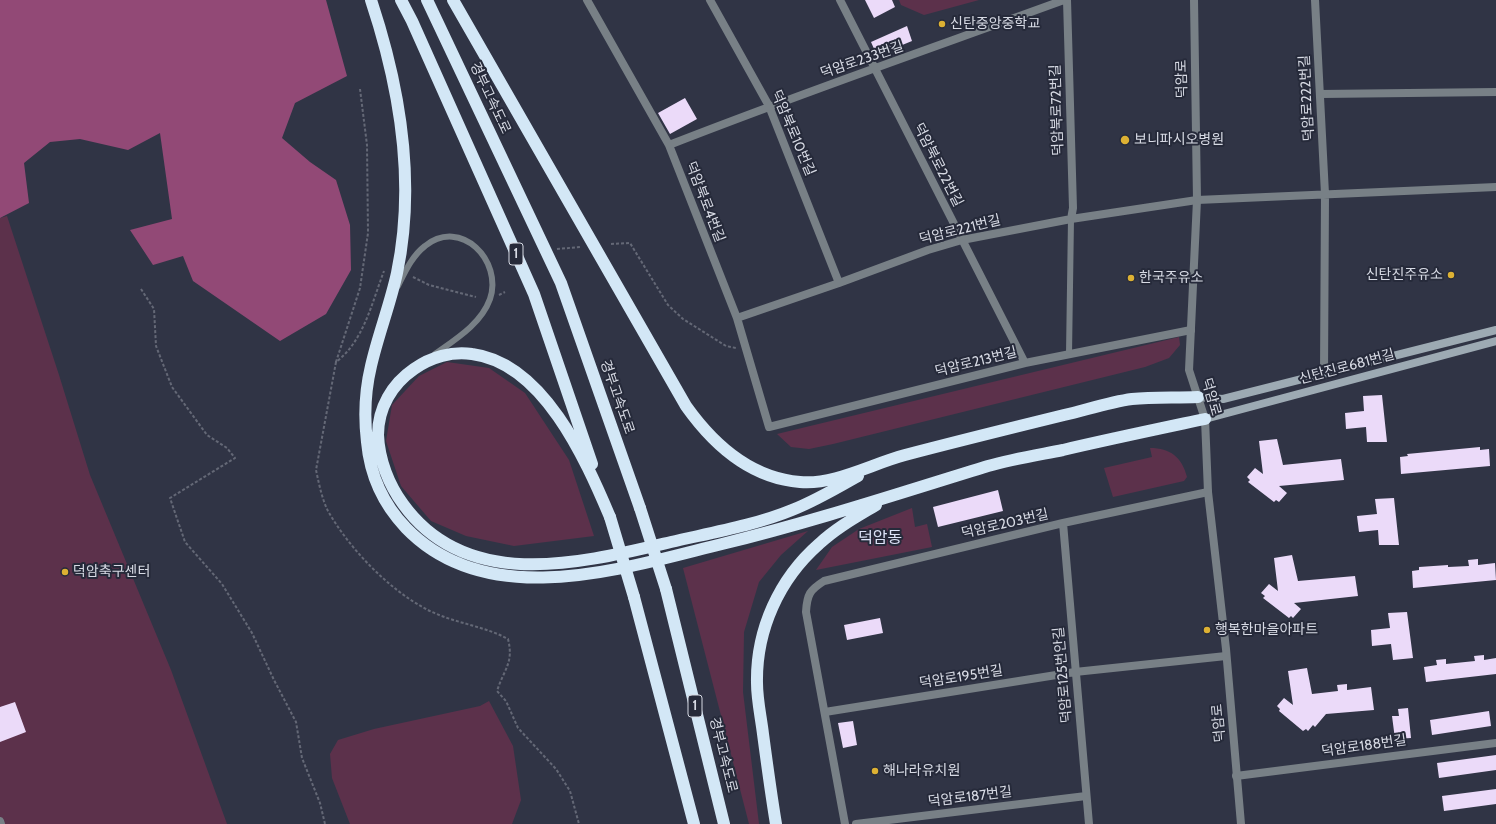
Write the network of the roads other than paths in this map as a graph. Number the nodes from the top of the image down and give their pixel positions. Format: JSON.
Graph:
{"nodes":[{"id":1,"x":371,"y":0,"type":"edge"},
{"id":2,"x":401,"y":0,"type":"edge"},
{"id":3,"x":427,"y":0,"type":"edge"},
{"id":4,"x":453,"y":0,"type":"edge"},
{"id":5,"x":587,"y":0,"type":"edge"},
{"id":6,"x":710,"y":0,"type":"edge"},
{"id":7,"x":840,"y":0,"type":"edge"},
{"id":8,"x":1065,"y":0,"type":"edge"},
{"id":9,"x":1194,"y":0,"type":"edge"},
{"id":10,"x":1315,"y":0,"type":"edge"},
{"id":11,"x":875,"y":69,"type":"junction"},
{"id":12,"x":1496,"y":92,"type":"edge"},
{"id":13,"x":1321,"y":94,"type":"junction"},
{"id":14,"x":769,"y":106,"type":"junction"},
{"id":15,"x":669,"y":145,"type":"junction"},
{"id":16,"x":1496,"y":187,"type":"edge"},
{"id":17,"x":1324,"y":194,"type":"junction"},
{"id":18,"x":1198,"y":200,"type":"junction"},
{"id":19,"x":1071,"y":219,"type":"junction"},
{"id":20,"x":962,"y":240,"type":"junction"},
{"id":21,"x":839,"y":283,"type":"junction"},
{"id":22,"x":390,"y":301,"type":"junction"},
{"id":23,"x":737,"y":318,"type":"junction"},
{"id":24,"x":1191,"y":330,"type":"junction"},
{"id":25,"x":1496,"y":330,"type":"edge"},
{"id":26,"x":1496,"y":341,"type":"edge"},
{"id":27,"x":1069,"y":354,"type":"junction"},
{"id":28,"x":424,"y":362,"type":"junction"},
{"id":29,"x":1025,"y":363,"type":"junction"},
{"id":30,"x":1324,"y":374,"type":"junction"},
{"id":31,"x":1198,"y":397,"type":"junction"},
{"id":32,"x":1205,"y":419,"type":"junction"},
{"id":33,"x":769,"y":427,"type":"joint"},
{"id":34,"x":898,"y":457,"type":"junction"},
{"id":35,"x":1208,"y":492,"type":"junction"},
{"id":36,"x":897,"y":494,"type":"junction"},
{"id":37,"x":610,"y":517,"type":"junction"},
{"id":38,"x":1063,"y":523,"type":"junction"},
{"id":39,"x":1226,"y":656,"type":"junction"},
{"id":40,"x":1075,"y":672,"type":"junction"},
{"id":41,"x":825,"y":712,"type":"junction"},
{"id":42,"x":1496,"y":743,"type":"edge"},
{"id":43,"x":1236,"y":776,"type":"junction"},
{"id":44,"x":1086,"y":796,"type":"junction"},
{"id":45,"x":0,"y":821,"type":"edge"},
{"id":46,"x":1,"y":824,"type":"edge"},
{"id":47,"x":694,"y":824,"type":"edge"},
{"id":48,"x":724,"y":824,"type":"edge"},
{"id":49,"x":776,"y":824,"type":"edge"},
{"id":50,"x":845,"y":824,"type":"edge"},
{"id":51,"x":856,"y":824,"type":"edge"},
{"id":52,"x":1090,"y":824,"type":"edge"},
{"id":53,"x":1241,"y":824,"type":"edge"}],
"edges":[{"from":1,"to":22,"type":"highway"},
{"from":2,"to":37,"type":"highway","number":"1"},
{"from":3,"to":48,"type":"highway","name":"경부고속도로","number":"1","bridge":true},
{"from":4,"to":34,"type":"highway"},
{"from":5,"to":15,"type":"street","name":"덕암북로4번길"},
{"from":6,"to":14,"type":"street","name":"덕암북로10번길"},
{"from":7,"to":11,"type":"street","name":"덕암북로22번길"},
{"from":8,"to":11,"type":"street","name":"덕암로233번길"},
{"from":8,"to":19,"type":"street","name":"덕암북로72번길"},
{"from":9,"to":18,"type":"street","name":"덕암로"},
{"from":10,"to":13,"type":"street","name":"덕암로222번길"},
{"from":11,"to":14,"type":"street","name":"덕암로233번길"},
{"from":11,"to":20,"type":"street","name":"덕암북로22번길"},
{"from":12,"to":13,"type":"street"},
{"from":13,"to":17,"type":"street","name":"덕암로222번길"},
{"from":14,"to":15,"type":"street","name":"덕암로233번길"},
{"from":14,"to":21,"type":"street","name":"덕암북로10번길"},
{"from":15,"to":23,"type":"street","name":"덕암북로4번길"},
{"from":16,"to":17,"type":"street"},
{"from":17,"to":18,"type":"street"},
{"from":17,"to":30,"type":"street","name":"신탄진로681번길"},
{"from":18,"to":19,"type":"street","name":"덕암로221번길"},
{"from":18,"to":24,"type":"street","name":"덕암로"},
{"from":19,"to":20,"type":"street","name":"덕암로221번길"},
{"from":19,"to":27,"type":"lane"},
{"from":20,"to":21,"type":"street","name":"덕암로221번길"},
{"from":20,"to":29,"type":"street","name":"덕암북로22번길"},
{"from":21,"to":23,"type":"street","name":"덕암로221번길"},
{"from":22,"to":28,"type":"lane"},
{"from":22,"to":36,"type":"highway"},
{"from":23,"to":33,"type":"street","name":"덕암북로4번길"},
{"from":24,"to":27,"type":"street","name":"덕암로213번길"},
{"from":24,"to":31,"type":"street","name":"덕암로"},
{"from":25,"to":30,"type":"main road","name":"신탄진로681번길"},
{"from":26,"to":32,"type":"main road","name":"신탄진로681번길"},
{"from":27,"to":29,"type":"street","name":"덕암로213번길"},
{"from":28,"to":34,"type":"highway"},
{"from":28,"to":37,"type":"highway"},
{"from":29,"to":33,"type":"street","name":"덕암로213번길"},
{"from":30,"to":31,"type":"main road","name":"신탄진로681번길"},
{"from":31,"to":32,"type":"street","name":"덕암로"},
{"from":31,"to":34,"type":"highway"},
{"from":32,"to":35,"type":"street","name":"덕암로"},
{"from":32,"to":36,"type":"highway"},
{"from":35,"to":38,"type":"street","name":"덕암로203번길"},
{"from":35,"to":39,"type":"street","name":"덕암로"},
{"from":36,"to":49,"type":"highway"},
{"from":37,"to":47,"type":"highway","number":"1","bridge":true},
{"from":38,"to":40,"type":"street","name":"덕암로125번안길"},
{"from":38,"to":41,"type":"street","name":"덕암로203번길"},
{"from":39,"to":40,"type":"street","name":"덕암로195번길"},
{"from":39,"to":43,"type":"street","name":"덕암로"},
{"from":40,"to":41,"type":"street","name":"덕암로195번길"},
{"from":40,"to":44,"type":"street","name":"덕암로125번안길"},
{"from":41,"to":50,"type":"street"},
{"from":42,"to":43,"type":"street","name":"덕암로188번길"},
{"from":43,"to":53,"type":"street","name":"덕암로"},
{"from":44,"to":51,"type":"street","name":"덕암로187번길"},
{"from":44,"to":52,"type":"street","name":"덕암로125번안길"},
{"from":45,"to":46,"type":"street"}]}
